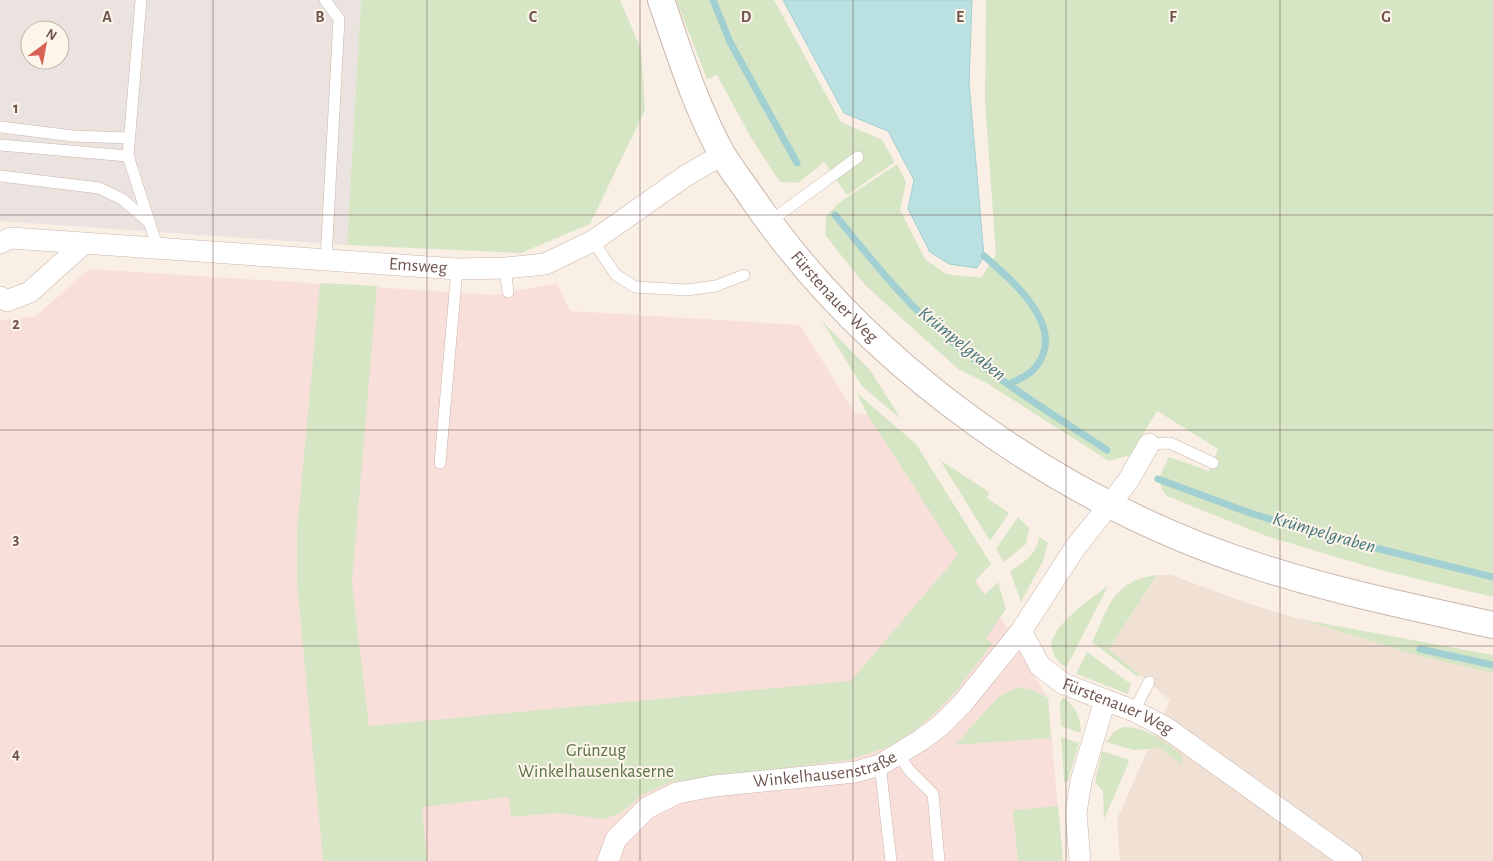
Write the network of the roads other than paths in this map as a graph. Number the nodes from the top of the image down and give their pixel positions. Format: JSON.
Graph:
{"nodes":[{"id":1,"x":141,"y":0,"type":"edge"},
{"id":2,"x":325,"y":0,"type":"edge"},
{"id":3,"x":661,"y":0,"type":"edge"},
{"id":4,"x":0,"y":127,"type":"edge"},
{"id":5,"x":129,"y":138,"type":"junction"},
{"id":6,"x":0,"y":145,"type":"edge"},
{"id":7,"x":723,"y":154,"type":"junction"},
{"id":8,"x":128,"y":156,"type":"junction"},
{"id":9,"x":858,"y":157,"type":"dead end"},
{"id":10,"x":0,"y":176,"type":"edge"},
{"id":11,"x":769,"y":222,"type":"junction"},
{"id":12,"x":150,"y":223,"type":"junction"},
{"id":13,"x":593,"y":241,"type":"junction"},
{"id":14,"x":0,"y":243,"type":"edge"},
{"id":15,"x":82,"y":245,"type":"junction"},
{"id":16,"x":158,"y":249,"type":"junction"},
{"id":17,"x":326,"y":260,"type":"junction"},
{"id":18,"x":505,"y":268,"type":"junction"},
{"id":19,"x":457,"y":269,"type":"junction"},
{"id":20,"x":744,"y":275,"type":"dead end"},
{"id":21,"x":508,"y":292,"type":"dead end"},
{"id":22,"x":0,"y":297,"type":"edge"},
{"id":23,"x":1149,"y":444,"type":"joint"},
{"id":24,"x":440,"y":462,"type":"dead end"},
{"id":25,"x":1213,"y":462,"type":"dead end"},
{"id":26,"x":1109,"y":505,"type":"junction"},
{"id":27,"x":1493,"y":625,"type":"edge"},
{"id":28,"x":1021,"y":631,"type":"junction"},
{"id":29,"x":1149,"y":682,"type":"dead end"},
{"id":30,"x":1106,"y":700,"type":"junction"},
{"id":31,"x":1134,"y":711,"type":"junction"},
{"id":32,"x":899,"y":755,"type":"junction"},
{"id":33,"x":880,"y":765,"type":"junction"},
{"id":34,"x":608,"y":861,"type":"edge"},
{"id":35,"x":891,"y":861,"type":"edge"},
{"id":36,"x":939,"y":861,"type":"edge"},
{"id":37,"x":1080,"y":861,"type":"edge"},
{"id":38,"x":1352,"y":861,"type":"edge"}],
"edges":[{"from":1,"to":5,"type":"lane"},
{"from":2,"to":17,"type":"lane"},
{"from":3,"to":7,"type":"street","name":"Fürstenauer Weg"},
{"from":4,"to":5,"type":"lane"},
{"from":5,"to":8,"type":"lane"},
{"from":6,"to":8,"type":"lane"},
{"from":7,"to":11,"type":"street","name":"Fürstenauer Weg"},
{"from":7,"to":13,"type":"street","name":"Emsweg"},
{"from":8,"to":12,"type":"lane"},
{"from":9,"to":11,"type":"lane"},
{"from":10,"to":12,"type":"lane"},
{"from":11,"to":26,"type":"street","name":"Fürstenauer Weg"},
{"from":12,"to":16,"type":"lane"},
{"from":13,"to":18,"type":"street","name":"Emsweg"},
{"from":13,"to":20,"type":"lane"},
{"from":14,"to":15,"type":"street","name":"Emsweg"},
{"from":15,"to":16,"type":"street","name":"Emsweg"},
{"from":15,"to":22,"type":"street"},
{"from":16,"to":17,"type":"street","name":"Emsweg"},
{"from":17,"to":19,"type":"street","name":"Emsweg"},
{"from":18,"to":19,"type":"street","name":"Emsweg"},
{"from":18,"to":21,"type":"lane"},
{"from":19,"to":24,"type":"lane"},
{"from":23,"to":25,"type":"lane"},
{"from":23,"to":26,"type":"street"},
{"from":26,"to":27,"type":"street","name":"Fürstenauer Weg"},
{"from":26,"to":28,"type":"street"},
{"from":28,"to":30,"type":"street","name":"Fürstenauer Weg"},
{"from":28,"to":32,"type":"street","name":"Winkelhausenstraße"},
{"from":29,"to":31,"type":"lane"},
{"from":30,"to":31,"type":"street","name":"Fürstenauer Weg"},
{"from":30,"to":37,"type":"street"},
{"from":31,"to":38,"type":"street","name":"Fürstenauer Weg"},
{"from":32,"to":33,"type":"street","name":"Winkelhausenstraße"},
{"from":32,"to":36,"type":"lane"},
{"from":33,"to":34,"type":"street","name":"Winkelhausenstraße"},
{"from":33,"to":35,"type":"lane"}]}
